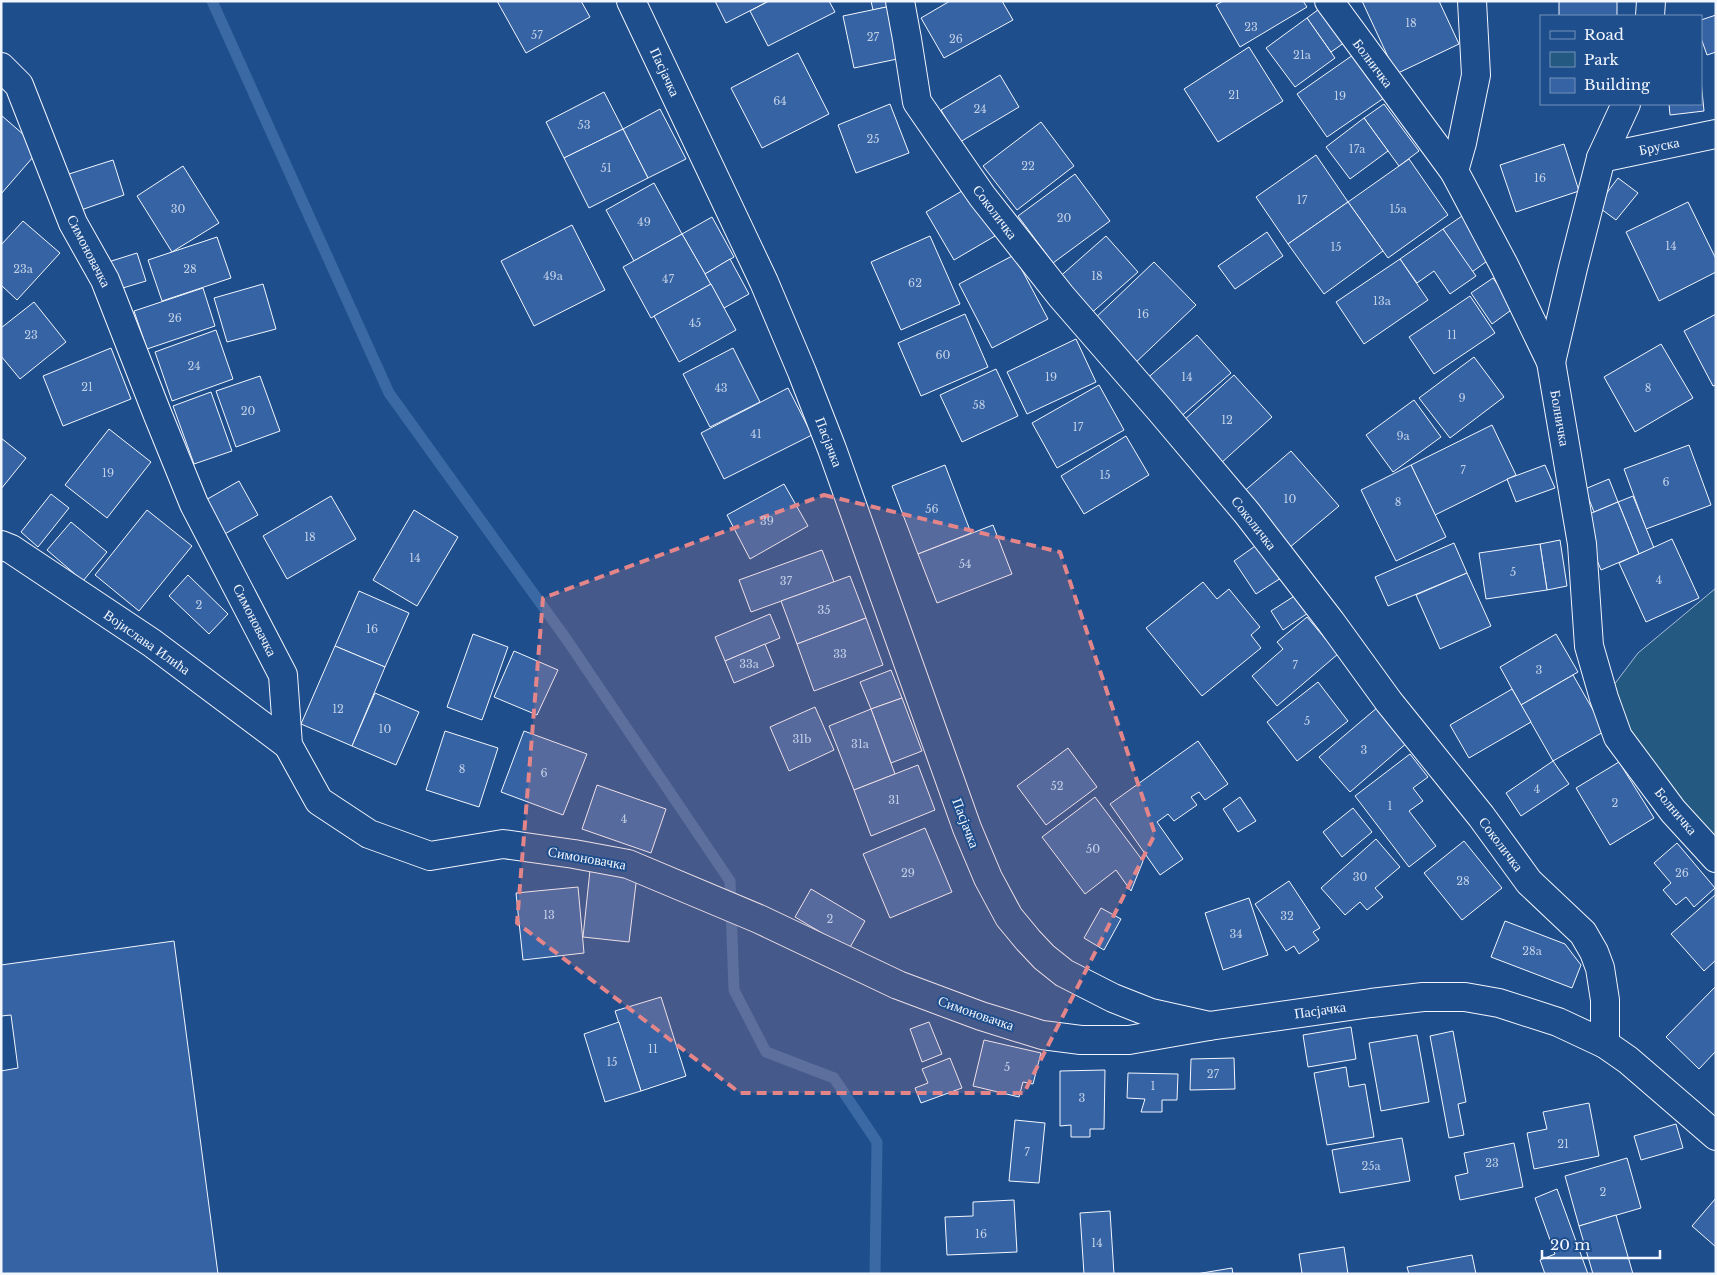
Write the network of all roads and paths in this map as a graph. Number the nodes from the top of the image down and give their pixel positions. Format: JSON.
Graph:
{"nodes":[{"id":1,"x":631,"y":1,"type":"edge"},
{"id":2,"x":900,"y":1,"type":"edge"},
{"id":3,"x":1329,"y":1,"type":"edge"},
{"id":4,"x":1472,"y":1,"type":"edge"},
{"id":5,"x":1651,"y":1,"type":"edge"},
{"id":6,"x":1650,"y":15,"type":"edge"},
{"id":7,"x":1,"y":67,"type":"edge"},
{"id":8,"x":1626,"y":105,"type":"edge"},
{"id":9,"x":1716,"y":134,"type":"edge"},
{"id":10,"x":1602,"y":158,"type":"junction"},
{"id":11,"x":1454,"y":171,"type":"junction"},
{"id":12,"x":1551,"y":362,"type":"junction"},
{"id":13,"x":1,"y":545,"type":"edge"},
{"id":14,"x":288,"y":745,"type":"junction"},
{"id":15,"x":1716,"y":858,"type":"edge"},
{"id":16,"x":1209,"y":1026,"type":"junction"},
{"id":17,"x":1605,"y":1044,"type":"junction"},
{"id":18,"x":1716,"y":1136,"type":"edge"}],
"edges":[{"from":1,"to":16,"type":"street","name":"Пасјачка"},
{"from":2,"to":17,"type":"street","name":"Соколичка"},
{"from":3,"to":11,"type":"street","name":"Болничка"},
{"from":4,"to":11,"type":"street"},
{"from":5,"to":6,"type":"street"},
{"from":7,"to":14,"type":"street","name":"Симоновачка"},
{"from":8,"to":10,"type":"street"},
{"from":9,"to":10,"type":"street","name":"Бруска"},
{"from":10,"to":12,"type":"street"},
{"from":11,"to":12,"type":"street","name":"Болничка"},
{"from":12,"to":15,"type":"street","name":"Болничка"},
{"from":13,"to":14,"type":"street","name":"Војислава Илића"},
{"from":14,"to":16,"type":"street","name":"Симоновачка"},
{"from":16,"to":17,"type":"street","name":"Пасјачка"},
{"from":17,"to":18,"type":"street","name":"Пасјачка"}]}
